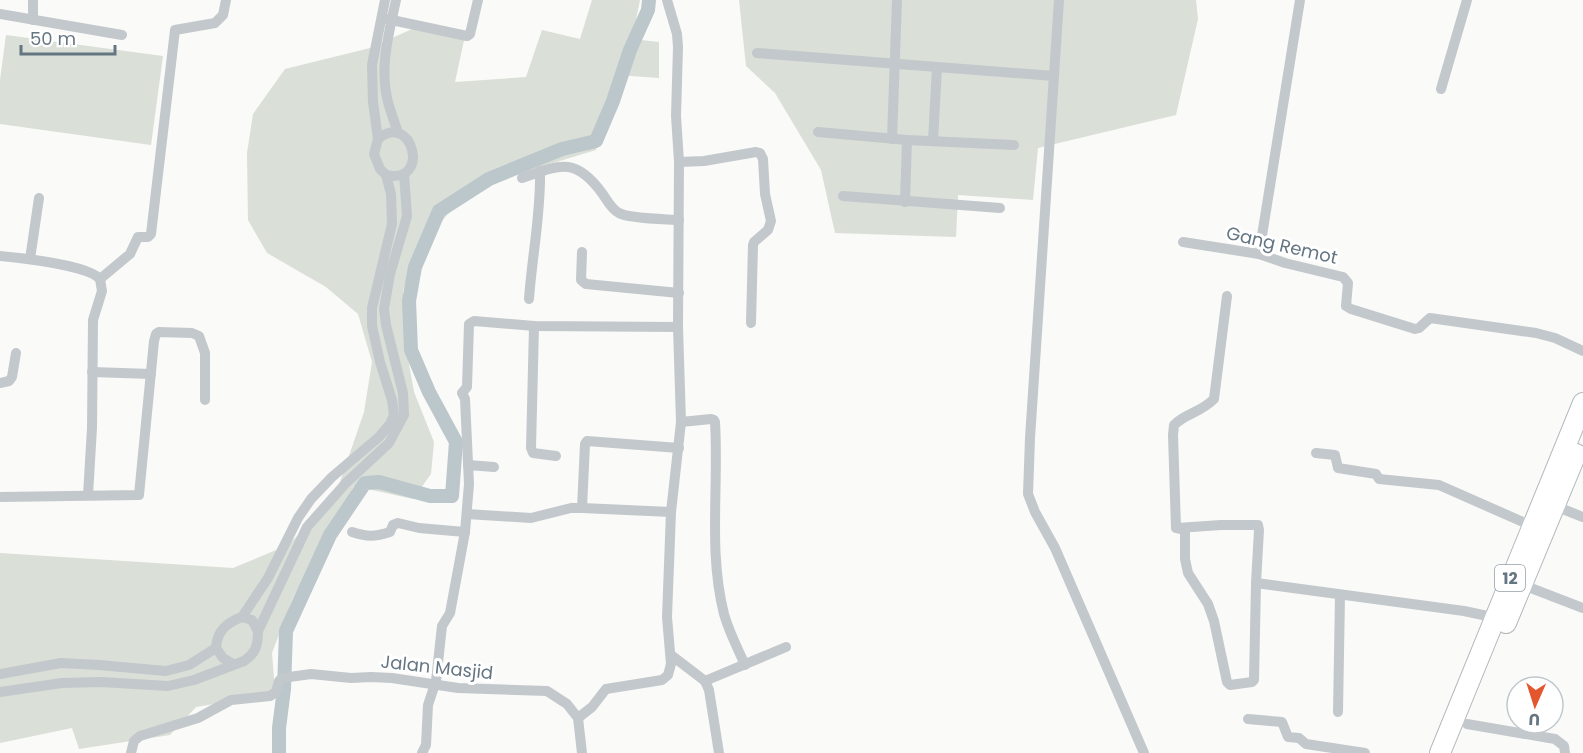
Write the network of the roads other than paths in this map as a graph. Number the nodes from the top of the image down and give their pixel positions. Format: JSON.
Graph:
{"nodes":[{"id":1,"x":33,"y":0,"type":"edge"},
{"id":2,"x":226,"y":0,"type":"edge"},
{"id":3,"x":385,"y":0,"type":"edge"},
{"id":4,"x":396,"y":0,"type":"edge"},
{"id":5,"x":478,"y":0,"type":"edge"},
{"id":6,"x":667,"y":0,"type":"edge"},
{"id":7,"x":897,"y":0,"type":"edge"},
{"id":8,"x":1059,"y":0,"type":"edge"},
{"id":9,"x":1300,"y":0,"type":"edge"},
{"id":10,"x":1467,"y":0,"type":"edge"},
{"id":11,"x":0,"y":14,"type":"edge"},
{"id":12,"x":387,"y":19,"type":"junction"},
{"id":13,"x":33,"y":21,"type":"junction"},
{"id":14,"x":122,"y":35,"type":"dead end"},
{"id":15,"x":381,"y":46,"type":"junction"},
{"id":16,"x":757,"y":53,"type":"dead end"},
{"id":17,"x":895,"y":64,"type":"junction"},
{"id":18,"x":938,"y":67,"type":"junction"},
{"id":19,"x":1054,"y":76,"type":"junction"},
{"id":20,"x":1441,"y":89,"type":"dead end"},
{"id":21,"x":818,"y":132,"type":"dead end"},
{"id":22,"x":398,"y":134,"type":"junction"},
{"id":23,"x":378,"y":139,"type":"junction"},
{"id":24,"x":892,"y":139,"type":"junction"},
{"id":25,"x":907,"y":140,"type":"junction"},
{"id":26,"x":933,"y":141,"type":"junction"},
{"id":27,"x":1014,"y":146,"type":"dead end"},
{"id":28,"x":679,"y":162,"type":"junction"},
{"id":29,"x":540,"y":171,"type":"junction"},
{"id":30,"x":404,"y":174,"type":"junction"},
{"id":31,"x":386,"y":175,"type":"junction"},
{"id":32,"x":522,"y":178,"type":"dead end"},
{"id":33,"x":843,"y":196,"type":"dead end"},
{"id":34,"x":39,"y":198,"type":"dead end"},
{"id":35,"x":905,"y":202,"type":"junction"},
{"id":36,"x":1000,"y":208,"type":"dead end"},
{"id":37,"x":679,"y":220,"type":"junction"},
{"id":38,"x":1183,"y":242,"type":"dead end"},
{"id":39,"x":582,"y":252,"type":"dead end"},
{"id":40,"x":1259,"y":254,"type":"junction"},
{"id":41,"x":0,"y":256,"type":"edge"},
{"id":42,"x":30,"y":260,"type":"junction"},
{"id":43,"x":100,"y":279,"type":"junction"},
{"id":44,"x":680,"y":293,"type":"junction"},
{"id":45,"x":1227,"y":296,"type":"dead end"},
{"id":46,"x":529,"y":299,"type":"dead end"},
{"id":47,"x":751,"y":323,"type":"dead end"},
{"id":48,"x":534,"y":326,"type":"junction"},
{"id":49,"x":678,"y":327,"type":"junction"},
{"id":50,"x":1583,"y":351,"type":"edge"},
{"id":51,"x":16,"y":353,"type":"dead end"},
{"id":52,"x":396,"y":366,"type":"junction"},
{"id":53,"x":92,"y":372,"type":"junction"},
{"id":54,"x":384,"y":372,"type":"junction"},
{"id":55,"x":151,"y":374,"type":"junction"},
{"id":56,"x":0,"y":383,"type":"edge"},
{"id":57,"x":205,"y":400,"type":"dead end"},
{"id":58,"x":1583,"y":403,"type":"edge"},
{"id":59,"x":681,"y":422,"type":"junction"},
{"id":60,"x":1583,"y":437,"type":"edge"},
{"id":61,"x":679,"y":448,"type":"junction"},
{"id":62,"x":1316,"y":453,"type":"dead end"},
{"id":63,"x":556,"y":456,"type":"dead end"},
{"id":64,"x":468,"y":465,"type":"junction"},
{"id":65,"x":494,"y":467,"type":"dead end"},
{"id":66,"x":88,"y":495,"type":"junction"},
{"id":67,"x":0,"y":497,"type":"edge"},
{"id":68,"x":1555,"y":506,"type":"junction"},
{"id":69,"x":582,"y":508,"type":"junction"},
{"id":70,"x":671,"y":512,"type":"junction"},
{"id":71,"x":467,"y":514,"type":"junction"},
{"id":72,"x":1583,"y":517,"type":"edge"},
{"id":73,"x":1532,"y":526,"type":"junction"},
{"id":74,"x":1176,"y":528,"type":"junction"},
{"id":75,"x":352,"y":532,"type":"dead end"},
{"id":76,"x":465,"y":532,"type":"junction"},
{"id":77,"x":1516,"y":582,"type":"junction"},
{"id":78,"x":1256,"y":583,"type":"junction"},
{"id":79,"x":1340,"y":595,"type":"junction"},
{"id":80,"x":1583,"y":608,"type":"edge"},
{"id":81,"x":242,"y":617,"type":"junction"},
{"id":82,"x":1500,"y":619,"type":"junction"},
{"id":83,"x":258,"y":631,"type":"junction"},
{"id":84,"x":786,"y":647,"type":"dead end"},
{"id":85,"x":216,"y":648,"type":"junction"},
{"id":86,"x":671,"y":655,"type":"junction"},
{"id":87,"x":61,"y":663,"type":"junction"},
{"id":88,"x":233,"y":664,"type":"junction"},
{"id":89,"x":745,"y":665,"type":"junction"},
{"id":90,"x":0,"y":674,"type":"edge"},
{"id":91,"x":705,"y":681,"type":"junction"},
{"id":92,"x":62,"y":683,"type":"junction"},
{"id":93,"x":434,"y":685,"type":"junction"},
{"id":94,"x":0,"y":692,"type":"edge"},
{"id":95,"x":1338,"y":712,"type":"dead end"},
{"id":96,"x":578,"y":718,"type":"junction"},
{"id":97,"x":1248,"y":719,"type":"dead end"},
{"id":98,"x":1467,"y":724,"type":"junction"},
{"id":99,"x":131,"y":753,"type":"edge"},
{"id":100,"x":422,"y":753,"type":"edge"},
{"id":101,"x":582,"y":753,"type":"edge"},
{"id":102,"x":719,"y":753,"type":"edge"},
{"id":103,"x":1144,"y":753,"type":"edge"},
{"id":104,"x":1365,"y":753,"type":"edge"},
{"id":105,"x":1440,"y":753,"type":"edge"},
{"id":106,"x":1454,"y":753,"type":"edge"},
{"id":107,"x":1565,"y":753,"type":"edge"}],
"edges":[{"from":1,"to":13,"type":"street"},
{"from":2,"to":43,"type":"street"},
{"from":3,"to":12,"type":"street"},
{"from":4,"to":12,"type":"street"},
{"from":5,"to":12,"type":"street"},
{"from":6,"to":28,"type":"street"},
{"from":7,"to":17,"type":"street"},
{"from":8,"to":19,"type":"street"},
{"from":9,"to":40,"type":"street"},
{"from":10,"to":20,"type":"street"},
{"from":11,"to":13,"type":"street"},
{"from":12,"to":15,"type":"street"},
{"from":13,"to":14,"type":"street"},
{"from":15,"to":22,"type":"street"},
{"from":15,"to":23,"type":"street"},
{"from":16,"to":17,"type":"street"},
{"from":17,"to":18,"type":"street"},
{"from":17,"to":24,"type":"street"},
{"from":18,"to":19,"type":"street"},
{"from":18,"to":26,"type":"street"},
{"from":19,"to":103,"type":"street"},
{"from":21,"to":24,"type":"street"},
{"from":22,"to":23,"type":"street"},
{"from":22,"to":30,"type":"street"},
{"from":23,"to":31,"type":"street"},
{"from":24,"to":25,"type":"street"},
{"from":25,"to":26,"type":"street"},
{"from":25,"to":35,"type":"street"},
{"from":26,"to":27,"type":"street"},
{"from":28,"to":37,"type":"street"},
{"from":28,"to":47,"type":"street"},
{"from":29,"to":32,"type":"street"},
{"from":29,"to":37,"type":"street"},
{"from":29,"to":46,"type":"street"},
{"from":30,"to":31,"type":"street"},
{"from":30,"to":52,"type":"street"},
{"from":31,"to":54,"type":"street"},
{"from":33,"to":35,"type":"street"},
{"from":34,"to":42,"type":"street"},
{"from":35,"to":36,"type":"street"},
{"from":37,"to":44,"type":"street"},
{"from":38,"to":40,"type":"street","name":"Gang Remot"},
{"from":39,"to":44,"type":"street"},
{"from":40,"to":50,"type":"street","name":"Gang Remot"},
{"from":41,"to":42,"type":"street"},
{"from":42,"to":43,"type":"street"},
{"from":43,"to":53,"type":"street"},
{"from":44,"to":49,"type":"street"},
{"from":45,"to":74,"type":"street"},
{"from":48,"to":49,"type":"street"},
{"from":48,"to":63,"type":"street"},
{"from":48,"to":64,"type":"street"},
{"from":49,"to":59,"type":"street"},
{"from":51,"to":56,"type":"street"},
{"from":52,"to":54,"type":"street"},
{"from":52,"to":83,"type":"street"},
{"from":53,"to":55,"type":"street"},
{"from":53,"to":66,"type":"street"},
{"from":54,"to":81,"type":"street"},
{"from":55,"to":57,"type":"street"},
{"from":55,"to":66,"type":"street"},
{"from":58,"to":73,"type":"highway","number":"12"},
{"from":59,"to":61,"type":"street"},
{"from":59,"to":89,"type":"street"},
{"from":60,"to":68,"type":"highway","number":"12"},
{"from":61,"to":69,"type":"street"},
{"from":61,"to":70,"type":"street"},
{"from":62,"to":73,"type":"street"},
{"from":64,"to":65,"type":"street"},
{"from":64,"to":71,"type":"street"},
{"from":66,"to":67,"type":"street"},
{"from":68,"to":72,"type":"street"},
{"from":68,"to":77,"type":"highway","number":"12"},
{"from":69,"to":70,"type":"street"},
{"from":69,"to":71,"type":"street"},
{"from":70,"to":86,"type":"street"},
{"from":71,"to":76,"type":"street"},
{"from":73,"to":77,"type":"highway","number":"12"},
{"from":74,"to":78,"type":"street"},
{"from":74,"to":78,"type":"street"},
{"from":75,"to":76,"type":"street"},
{"from":76,"to":93,"type":"street"},
{"from":77,"to":80,"type":"street"},
{"from":77,"to":82,"type":"highway","number":"12"},
{"from":78,"to":79,"type":"street"},
{"from":79,"to":82,"type":"street"},
{"from":79,"to":95,"type":"street"},
{"from":81,"to":83,"type":"street"},
{"from":81,"to":85,"type":"street"},
{"from":82,"to":98,"type":"highway","number":"12"},
{"from":82,"to":105,"type":"highway","number":"12"},
{"from":83,"to":88,"type":"street"},
{"from":84,"to":89,"type":"street"},
{"from":85,"to":87,"type":"street"},
{"from":85,"to":88,"type":"street"},
{"from":86,"to":91,"type":"street"},
{"from":86,"to":96,"type":"street"},
{"from":87,"to":90,"type":"street"},
{"from":87,"to":92,"type":"street"},
{"from":88,"to":92,"type":"street"},
{"from":89,"to":91,"type":"street"},
{"from":91,"to":102,"type":"street"},
{"from":92,"to":94,"type":"street"},
{"from":93,"to":96,"type":"street","name":"Jalan Masjid"},
{"from":93,"to":99,"type":"street","name":"Jalan Masjid"},
{"from":93,"to":100,"type":"street"},
{"from":96,"to":101,"type":"street"},
{"from":97,"to":104,"type":"street"},
{"from":98,"to":106,"type":"highway","number":"12"},
{"from":98,"to":107,"type":"street"}]}
